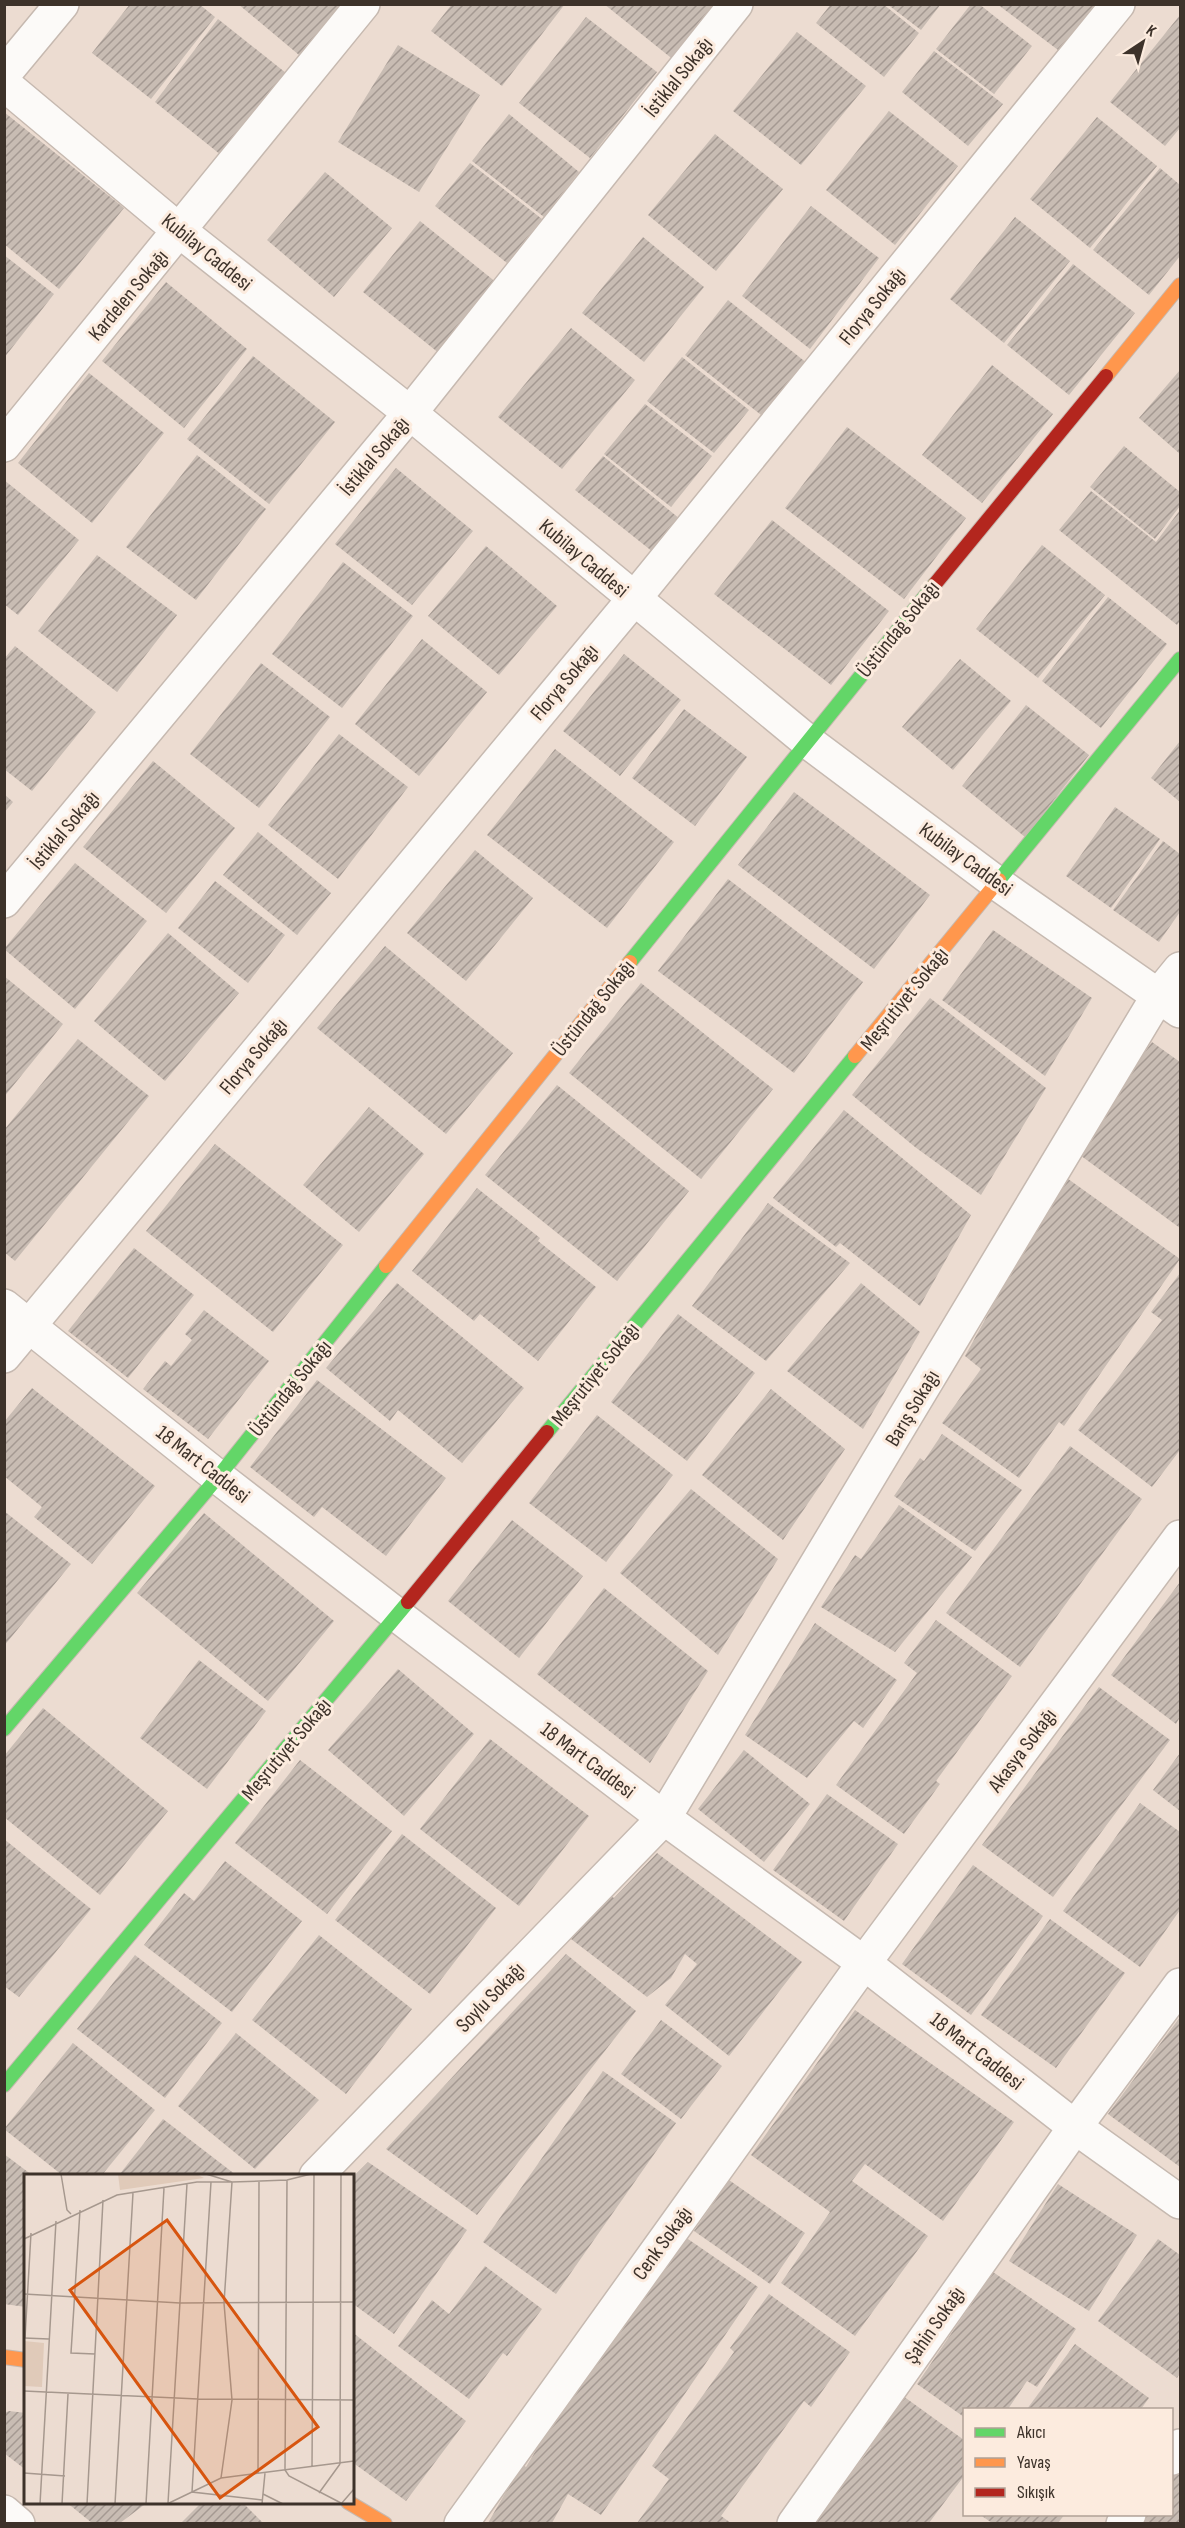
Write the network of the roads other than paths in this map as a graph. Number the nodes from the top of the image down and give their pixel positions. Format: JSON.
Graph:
{"nodes":[{"id":1,"x":62,"y":4,"type":"edge"},
{"id":2,"x":363,"y":4,"type":"edge"},
{"id":3,"x":736,"y":4,"type":"edge"},
{"id":4,"x":1118,"y":4,"type":"edge"},
{"id":5,"x":4,"y":74,"type":"edge"},
{"id":6,"x":4,"y":84,"type":"edge"},
{"id":7,"x":181,"y":231,"type":"junction"},
{"id":8,"x":1180,"y":285,"type":"edge"},
{"id":9,"x":410,"y":413,"type":"junction"},
{"id":10,"x":4,"y":445,"type":"edge"},
{"id":11,"x":633,"y":600,"type":"junction"},
{"id":12,"x":1180,"y":659,"type":"edge"},
{"id":13,"x":807,"y":741,"type":"junction"},
{"id":14,"x":998,"y":884,"type":"junction"},
{"id":15,"x":4,"y":902,"type":"edge"},
{"id":16,"x":1180,"y":969,"type":"edge"},
{"id":17,"x":1169,"y":1004,"type":"edge"},
{"id":18,"x":17,"y":1315,"type":"edge"},
{"id":19,"x":4,"y":1356,"type":"edge"},
{"id":20,"x":218,"y":1477,"type":"junction"},
{"id":21,"x":1180,"y":1537,"type":"edge"},
{"id":22,"x":397,"y":1615,"type":"junction"},
{"id":23,"x":4,"y":1729,"type":"edge"},
{"id":24,"x":664,"y":1818,"type":"junction"},
{"id":25,"x":864,"y":1963,"type":"junction"},
{"id":26,"x":1180,"y":1985,"type":"edge"},
{"id":27,"x":4,"y":2085,"type":"edge"},
{"id":28,"x":1075,"y":2127,"type":"junction"},
{"id":29,"x":317,"y":2174,"type":"edge"},
{"id":30,"x":1180,"y":2202,"type":"edge"},
{"id":31,"x":4,"y":2357,"type":"edge"},
{"id":32,"x":24,"y":2360,"type":"edge"},
{"id":33,"x":352,"y":2504,"type":"edge"},
{"id":34,"x":4,"y":2512,"type":"edge"},
{"id":35,"x":18,"y":2523,"type":"edge"},
{"id":36,"x":385,"y":2523,"type":"edge"},
{"id":37,"x":461,"y":2523,"type":"edge"},
{"id":38,"x":794,"y":2523,"type":"edge"}],
"edges":[{"from":1,"to":5,"type":"street"},
{"from":2,"to":7,"type":"street","name":"Kardelen Sokağı"},
{"from":3,"to":9,"type":"street","name":"İstiklal Sokağı"},
{"from":4,"to":11,"type":"street","name":"Florya Sokağı"},
{"from":6,"to":7,"type":"street","name":"Kubilay Caddesi"},
{"from":7,"to":9,"type":"street","name":"Kubilay Caddesi"},
{"from":7,"to":10,"type":"street","name":"Kardelen Sokağı"},
{"from":8,"to":13,"type":"street","name":"Üstündağ Sokağı"},
{"from":9,"to":11,"type":"street","name":"Kubilay Caddesi"},
{"from":9,"to":15,"type":"street","name":"İstiklal Sokağı"},
{"from":11,"to":13,"type":"street","name":"Kubilay Caddesi"},
{"from":11,"to":18,"type":"street","name":"Florya Sokağı"},
{"from":12,"to":14,"type":"street","name":"Meşrutiyet Sokağı"},
{"from":13,"to":14,"type":"street","name":"Kubilay Caddesi"},
{"from":13,"to":20,"type":"street","name":"Üstündağ Sokağı"},
{"from":14,"to":17,"type":"street","name":"Kubilay Caddesi"},
{"from":14,"to":22,"type":"street","name":"Meşrutiyet Sokağı"},
{"from":16,"to":17,"type":"street","name":"Barış Sokağı"},
{"from":17,"to":24,"type":"street","name":"Barış Sokağı"},
{"from":18,"to":19,"type":"street","name":"Florya Sokağı"},
{"from":18,"to":20,"type":"street","name":"18 Mart Caddesi"},
{"from":20,"to":22,"type":"street","name":"18 Mart Caddesi"},
{"from":20,"to":23,"type":"street","name":"Üstündağ Sokağı"},
{"from":21,"to":25,"type":"street","name":"Akasya Sokağı"},
{"from":22,"to":24,"type":"street","name":"18 Mart Caddesi"},
{"from":22,"to":27,"type":"street","name":"Meşrutiyet Sokağı"},
{"from":24,"to":25,"type":"street","name":"18 Mart Caddesi"},
{"from":24,"to":29,"type":"street","name":"Soylu Sokağı"},
{"from":25,"to":28,"type":"street","name":"18 Mart Caddesi"},
{"from":25,"to":37,"type":"street","name":"Cenk Sokağı"},
{"from":26,"to":28,"type":"street","name":"Şahin Sokağı"},
{"from":28,"to":30,"type":"street","name":"18 Mart Caddesi"},
{"from":28,"to":38,"type":"street","name":"Şahin Sokağı"},
{"from":31,"to":32,"type":"street"},
{"from":33,"to":36,"type":"street"},
{"from":34,"to":35,"type":"street"}]}
